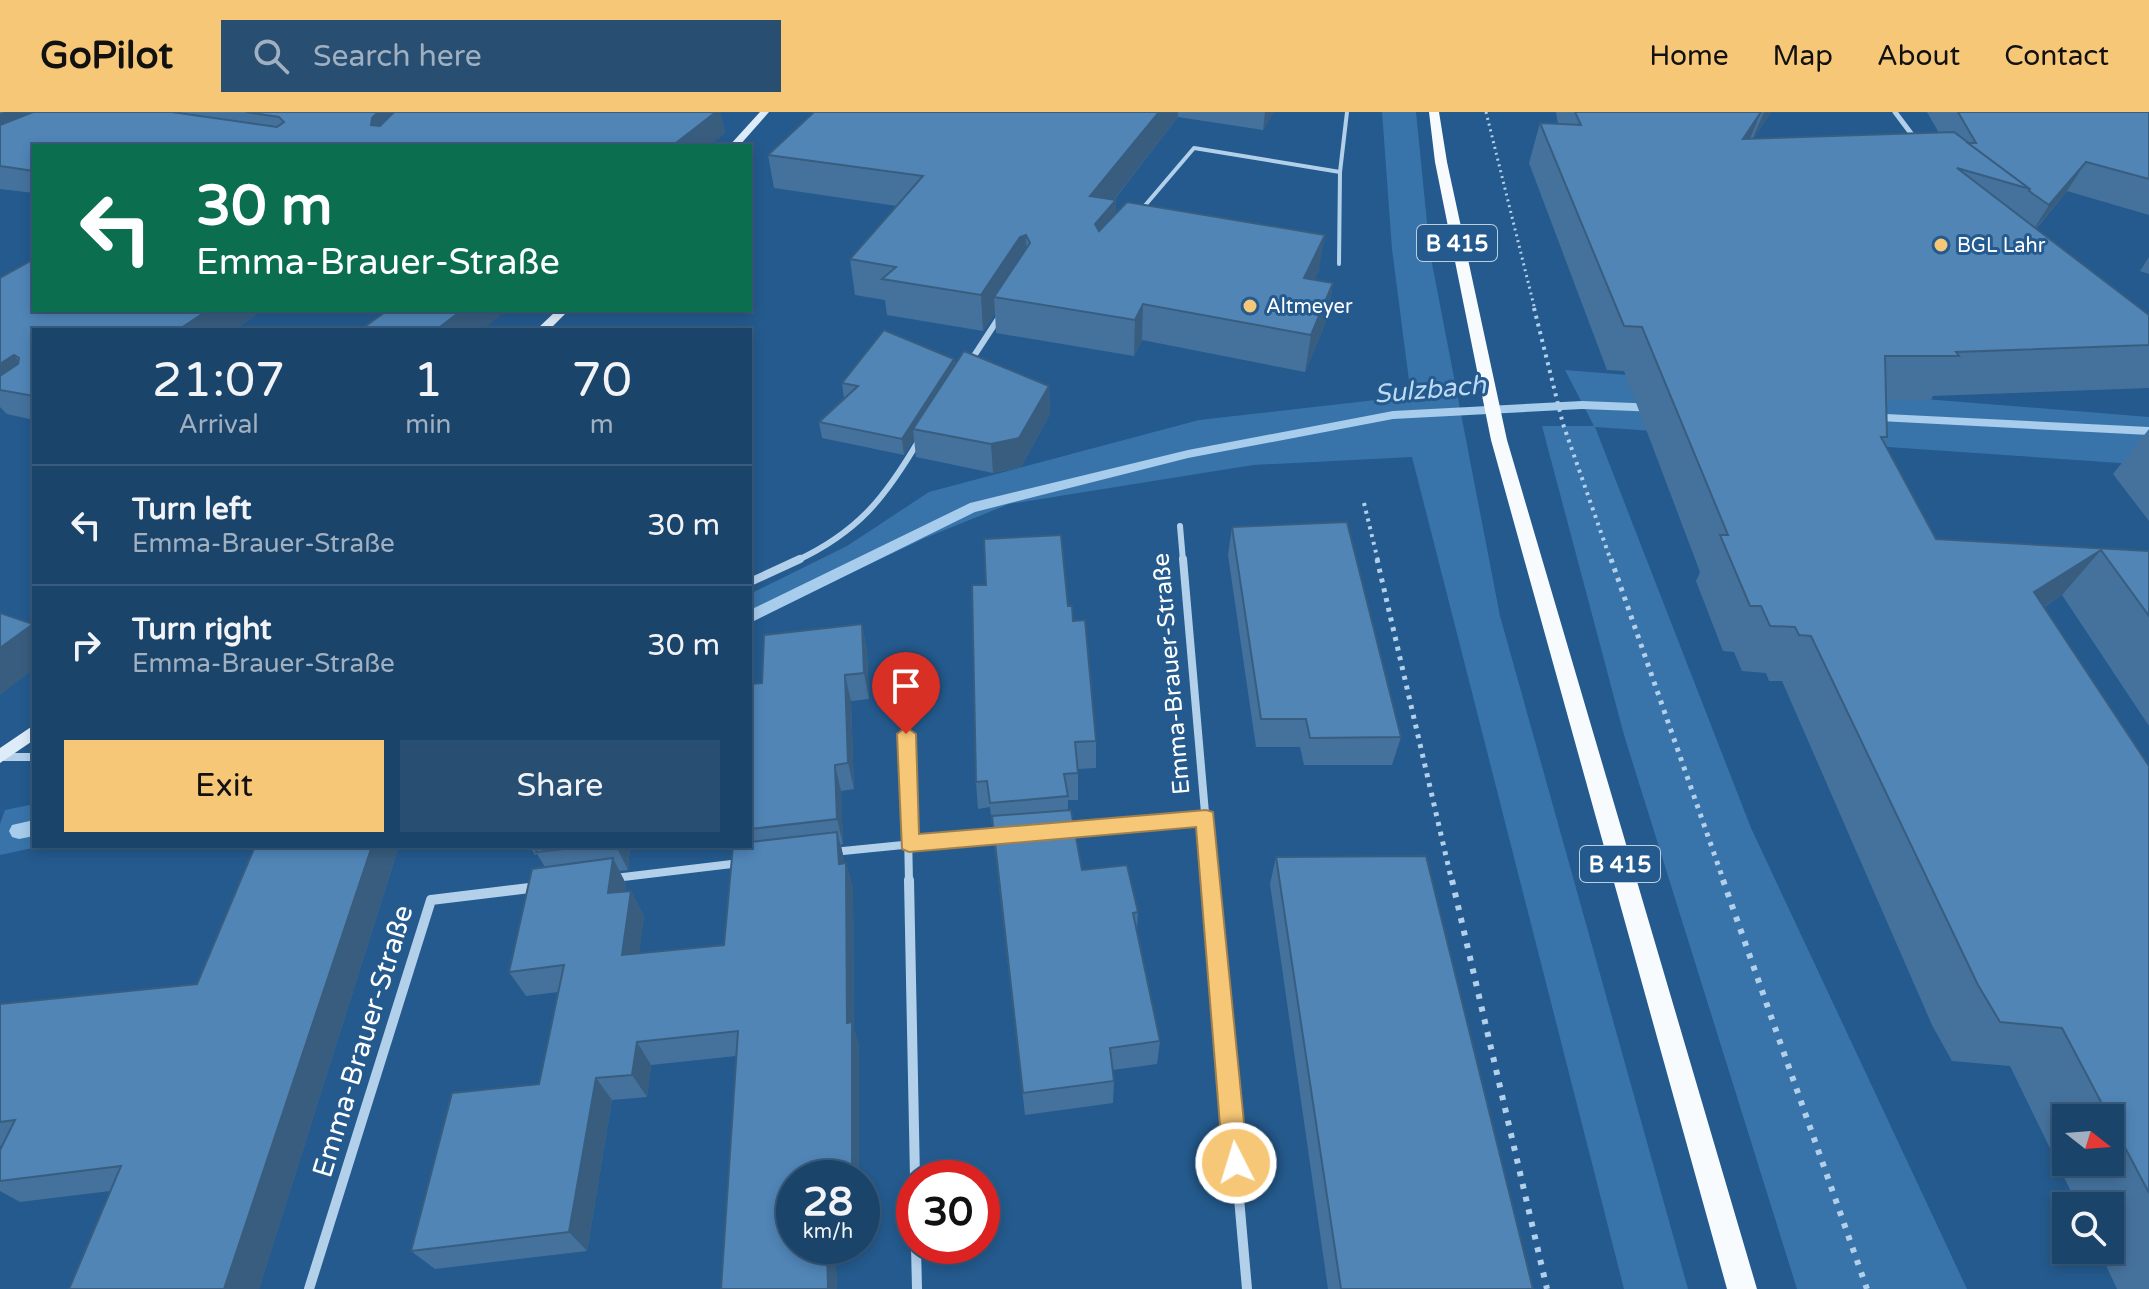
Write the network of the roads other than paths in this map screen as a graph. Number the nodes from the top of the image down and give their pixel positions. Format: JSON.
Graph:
{"nodes":[{"id":1,"x":765,"y":112,"type":"edge"},
{"id":2,"x":1347,"y":112,"type":"edge"},
{"id":3,"x":1434,"y":112,"type":"edge"},
{"id":4,"x":1895,"y":112,"type":"edge"},
{"id":5,"x":736,"y":144,"type":"edge"},
{"id":6,"x":1919,"y":148,"type":"edge"},
{"id":7,"x":1340,"y":172,"type":"junction"},
{"id":8,"x":1137,"y":216,"type":"edge"},
{"id":9,"x":1339,"y":264,"type":"dead end"},
{"id":10,"x":1009,"y":302,"type":"edge"},
{"id":11,"x":561,"y":312,"type":"edge"},
{"id":12,"x":544,"y":328,"type":"edge"},
{"id":13,"x":966,"y":367,"type":"edge"},
{"id":14,"x":925,"y":431,"type":"edge"},
{"id":15,"x":1180,"y":526,"type":"dead end"},
{"id":16,"x":752,"y":581,"type":"edge"},
{"id":17,"x":32,"y":733,"type":"edge"},
{"id":18,"x":906,"y":734,"type":"dead end"},
{"id":19,"x":0,"y":757,"type":"edge"},
{"id":20,"x":32,"y":757,"type":"edge"},
{"id":21,"x":1206,"y":818,"type":"junction"},
{"id":22,"x":1050,"y":831,"type":"edge"},
{"id":23,"x":1019,"y":834,"type":"edge"},
{"id":24,"x":909,"y":843,"type":"junction"},
{"id":25,"x":817,"y":854,"type":"edge"},
{"id":26,"x":755,"y":861,"type":"edge"},
{"id":27,"x":601,"y":880,"type":"edge"},
{"id":28,"x":555,"y":885,"type":"edge"},
{"id":29,"x":915,"y":1160,"type":"edge"},
{"id":30,"x":916,"y":1264,"type":"edge"},
{"id":31,"x":309,"y":1289,"type":"edge"},
{"id":32,"x":917,"y":1289,"type":"edge"},
{"id":33,"x":1247,"y":1289,"type":"edge"},
{"id":34,"x":1742,"y":1289,"type":"edge"}],
"edges":[{"from":1,"to":5,"type":"street"},
{"from":2,"to":7,"type":"lane"},
{"from":3,"to":34,"type":"main road","number":"B 415"},
{"from":4,"to":6,"type":"street"},
{"from":7,"to":8,"type":"lane"},
{"from":7,"to":9,"type":"lane"},
{"from":10,"to":13,"type":"street"},
{"from":11,"to":12,"type":"street"},
{"from":14,"to":16,"type":"street"},
{"from":15,"to":21,"type":"street","name":"Emma-Brauer-Straße"},
{"from":17,"to":19,"type":"street"},
{"from":18,"to":24,"type":"street"},
{"from":19,"to":20,"type":"street"},
{"from":21,"to":22,"type":"street","name":"Emma-Brauer-Straße"},
{"from":21,"to":33,"type":"street","name":"Emma-Brauer-Straße"},
{"from":23,"to":24,"type":"street"},
{"from":24,"to":25,"type":"street"},
{"from":24,"to":29,"type":"street"},
{"from":26,"to":27,"type":"street"},
{"from":28,"to":31,"type":"street","name":"Emma-Brauer-Straße"},
{"from":30,"to":32,"type":"street"}]}
